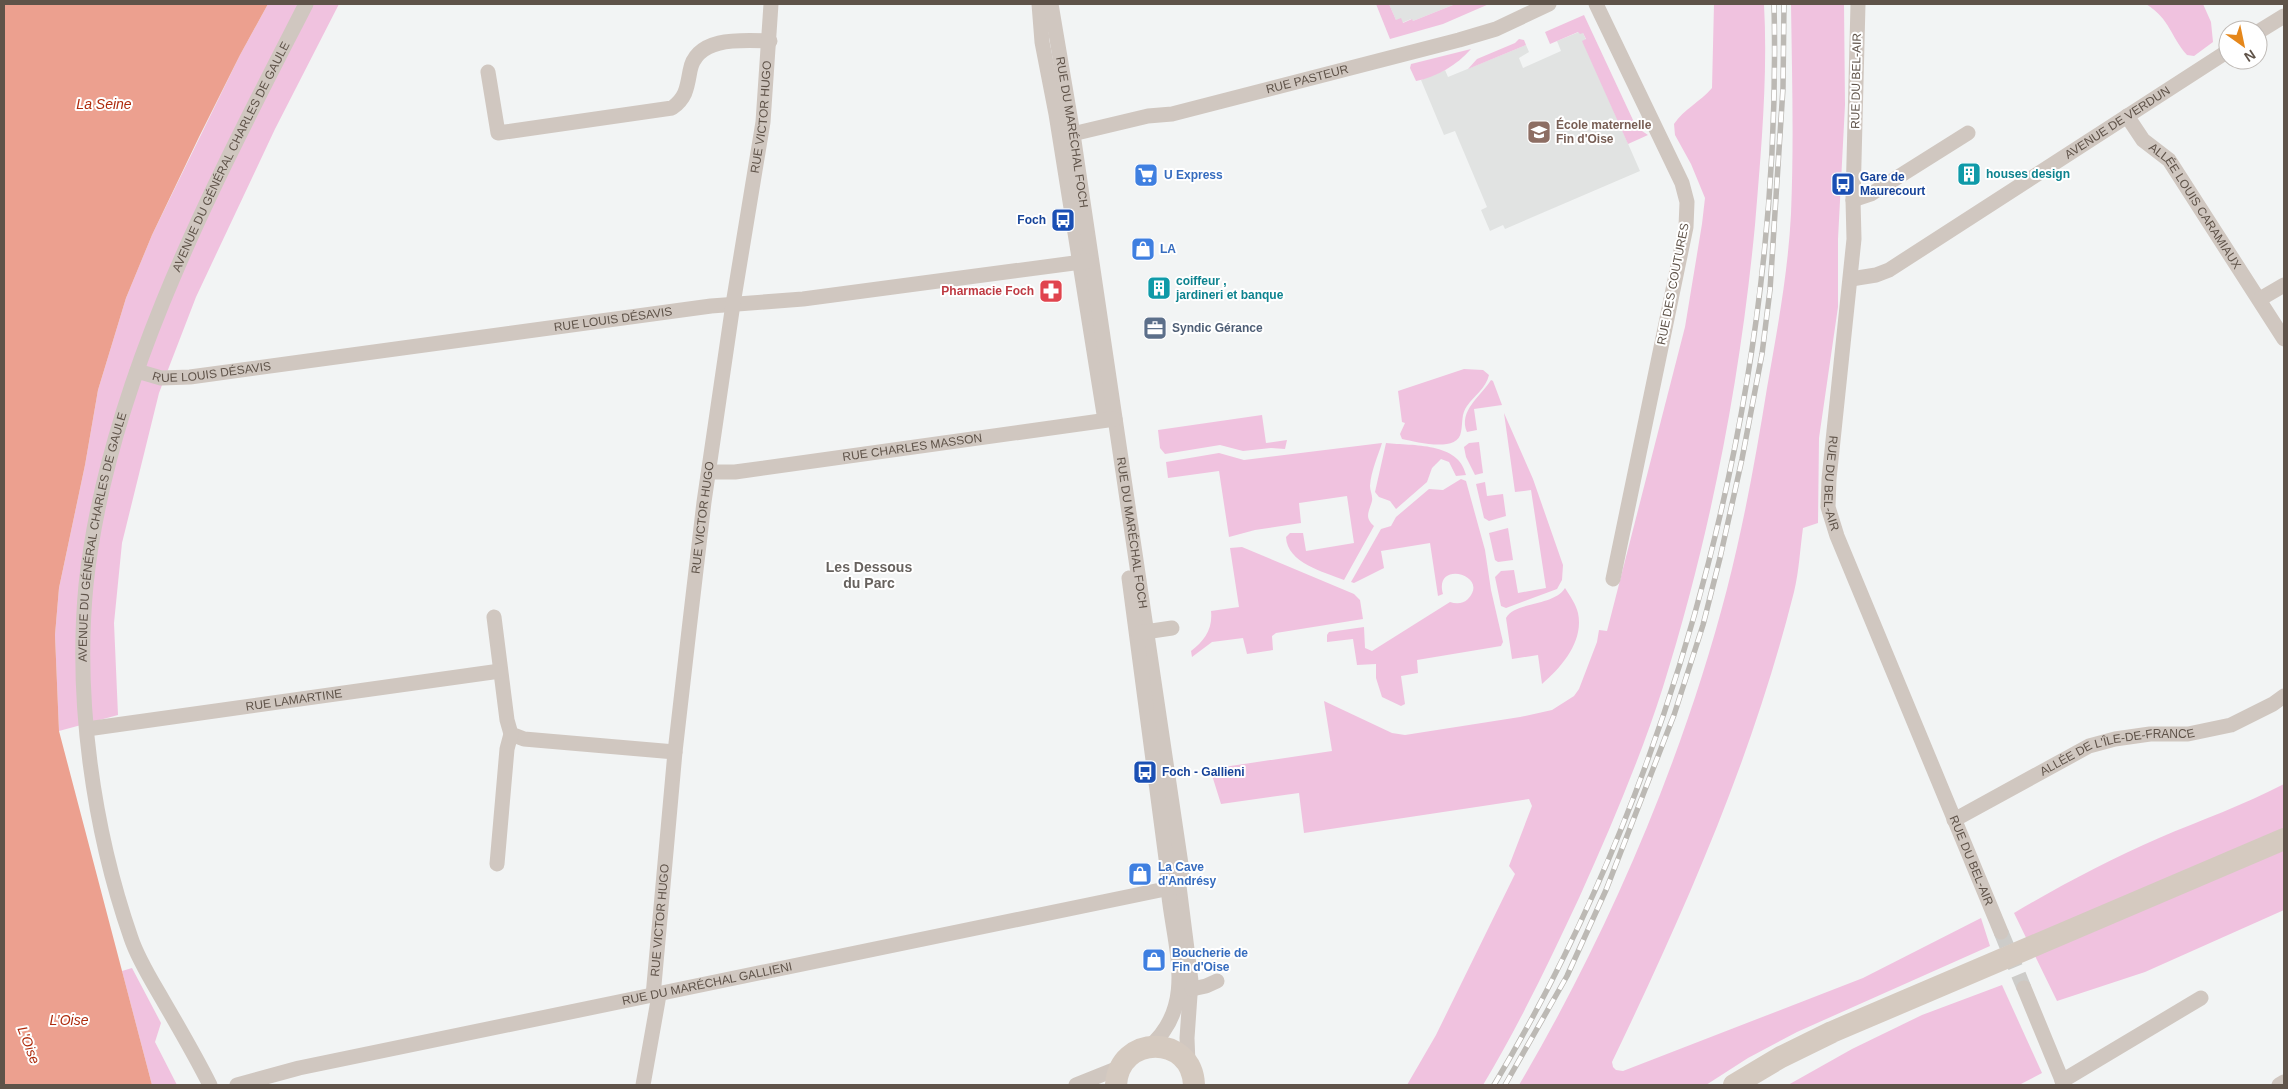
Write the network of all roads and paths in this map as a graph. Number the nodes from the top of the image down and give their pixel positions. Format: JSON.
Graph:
{"nodes":[{"id":1,"x":306,"y":4,"type":"edge"},
{"id":2,"x":771,"y":4,"type":"edge"},
{"id":3,"x":1039,"y":4,"type":"edge"},
{"id":4,"x":1051,"y":4,"type":"edge"},
{"id":5,"x":1549,"y":4,"type":"edge"},
{"id":6,"x":1596,"y":4,"type":"edge"},
{"id":7,"x":1858,"y":4,"type":"edge"},
{"id":8,"x":2284,"y":16,"type":"edge"},
{"id":9,"x":2268,"y":26,"type":"edge"},
{"id":10,"x":770,"y":41,"type":"junction"},
{"id":11,"x":2218,"y":58,"type":"edge"},
{"id":12,"x":488,"y":72,"type":"dead end"},
{"id":13,"x":2127,"y":116,"type":"junction"},
{"id":14,"x":1968,"y":133,"type":"dead end"},
{"id":15,"x":1066,"y":135,"type":"junction"},
{"id":16,"x":1853,"y":200,"type":"junction"},
{"id":17,"x":1085,"y":262,"type":"junction"},
{"id":18,"x":1851,"y":279,"type":"junction"},
{"id":19,"x":2284,"y":285,"type":"edge"},
{"id":20,"x":2260,"y":299,"type":"junction"},
{"id":21,"x":732,"y":304,"type":"junction"},
{"id":22,"x":2284,"y":338,"type":"edge"},
{"id":23,"x":137,"y":371,"type":"junction"},
{"id":24,"x":1110,"y":419,"type":"junction"},
{"id":25,"x":708,"y":472,"type":"junction"},
{"id":26,"x":1613,"y":578,"type":"dead end"},
{"id":27,"x":494,"y":617,"type":"dead end"},
{"id":28,"x":1172,"y":628,"type":"dead end"},
{"id":29,"x":1143,"y":632,"type":"junction"},
{"id":30,"x":500,"y":671,"type":"junction"},
{"id":31,"x":2284,"y":696,"type":"edge"},
{"id":32,"x":87,"y":729,"type":"junction"},
{"id":33,"x":511,"y":734,"type":"junction"},
{"id":34,"x":675,"y":752,"type":"junction"},
{"id":35,"x":1954,"y":820,"type":"junction"},
{"id":36,"x":2284,"y":839,"type":"edge"},
{"id":37,"x":496,"y":864,"type":"dead end"},
{"id":38,"x":1172,"y":887,"type":"junction"},
{"id":39,"x":2001,"y":932,"type":"tunnel mouth"},
{"id":40,"x":1217,"y":981,"type":"dead end"},
{"id":41,"x":2024,"y":988,"type":"tunnel mouth"},
{"id":42,"x":1192,"y":989,"type":"junction"},
{"id":43,"x":656,"y":996,"type":"junction"},
{"id":44,"x":2202,"y":998,"type":"dead end"},
{"id":45,"x":1149,"y":1047,"type":"junction"},
{"id":46,"x":1188,"y":1064,"type":"junction"},
{"id":47,"x":1115,"y":1079,"type":"edge"},
{"id":48,"x":2284,"y":1082,"type":"edge"},
{"id":49,"x":1738,"y":1083,"type":"edge"},
{"id":50,"x":2063,"y":1083,"type":"edge"},
{"id":51,"x":210,"y":1085,"type":"edge"},
{"id":52,"x":237,"y":1085,"type":"edge"},
{"id":53,"x":643,"y":1085,"type":"edge"},
{"id":54,"x":1076,"y":1085,"type":"edge"},
{"id":55,"x":1194,"y":1085,"type":"edge"},
{"id":56,"x":2279,"y":1085,"type":"edge"}],
"edges":[{"from":1,"to":23,"type":"street","name":"AVENUE DU GÉNÉRAL CHARLES DE GAULE"},
{"from":2,"to":10,"type":"street","name":"RUE VICTOR HUGO"},
{"from":3,"to":15,"type":"street","name":"RUE DU MARÉCHAL FOCH"},
{"from":4,"to":15,"type":"street","name":"RUE DU MARÉCHAL FOCH"},
{"from":5,"to":15,"type":"street","name":"RUE PASTEUR"},
{"from":6,"to":26,"type":"street","name":"RUE DES COUTURES"},
{"from":7,"to":16,"type":"street","name":"RUE DU BEL-AIR"},
{"from":8,"to":9,"type":"street"},
{"from":10,"to":12,"type":"street"},
{"from":10,"to":21,"type":"street","name":"RUE VICTOR HUGO"},
{"from":11,"to":13,"type":"street","name":"AVENUE DE VERDUN"},
{"from":13,"to":18,"type":"street","name":"AVENUE DE VERDUN"},
{"from":13,"to":20,"type":"street","name":"ALLÉE LOUIS CARAMIAUX"},
{"from":14,"to":16,"type":"street"},
{"from":15,"to":17,"type":"street","name":"RUE DU MARÉCHAL FOCH"},
{"from":16,"to":18,"type":"street","name":"RUE DU BEL-AIR"},
{"from":17,"to":21,"type":"street","name":"RUE LOUIS DÉSAVIS"},
{"from":17,"to":24,"type":"street","name":"RUE DU MARÉCHAL FOCH"},
{"from":18,"to":35,"type":"street","name":"RUE DU BEL-AIR"},
{"from":19,"to":20,"type":"street"},
{"from":20,"to":22,"type":"street","name":"ALLÉE LOUIS CARAMIAUX"},
{"from":21,"to":23,"type":"street","name":"RUE LOUIS DÉSAVIS"},
{"from":21,"to":25,"type":"street","name":"RUE VICTOR HUGO"},
{"from":23,"to":32,"type":"street","name":"AVENUE DU GÉNÉRAL CHARLES DE GAULE"},
{"from":24,"to":25,"type":"street","name":"RUE CHARLES MASSON"},
{"from":24,"to":29,"type":"street","name":"RUE DU MARÉCHAL FOCH"},
{"from":25,"to":34,"type":"street","name":"RUE VICTOR HUGO"},
{"from":27,"to":30,"type":"street"},
{"from":28,"to":29,"type":"street"},
{"from":29,"to":38,"type":"street","name":"RUE DU MARÉCHAL FOCH"},
{"from":30,"to":32,"type":"street","name":"RUE LAMARTINE"},
{"from":30,"to":33,"type":"street"},
{"from":31,"to":35,"type":"street","name":"ALLÉE DE L'ÎLE-DE-FRANCE"},
{"from":32,"to":51,"type":"street","name":"AVENUE DU GÉNÉRAL CHARLES DE GAULE"},
{"from":33,"to":34,"type":"street"},
{"from":33,"to":37,"type":"street"},
{"from":34,"to":43,"type":"street","name":"RUE VICTOR HUGO"},
{"from":35,"to":39,"type":"street","name":"RUE DU BEL-AIR"},
{"from":36,"to":49,"type":"main road"},
{"from":38,"to":42,"type":"street","name":"RUE DU MARÉCHAL FOCH"},
{"from":38,"to":43,"type":"street","name":"RUE DU MARÉCHAL GALLIENI"},
{"from":38,"to":45,"type":"street","name":"RUE DU MARÉCHAL FOCH"},
{"from":40,"to":42,"type":"street"},
{"from":41,"to":50,"type":"street"},
{"from":42,"to":46,"type":"street","name":"RUE DU MARÉCHAL FOCH"},
{"from":43,"to":52,"type":"street","name":"RUE DU MARÉCHAL GALLIENI"},
{"from":43,"to":53,"type":"street","name":"RUE VICTOR HUGO"},
{"from":44,"to":50,"type":"street"},
{"from":45,"to":46,"type":"main road"},
{"from":45,"to":47,"type":"main road"},
{"from":46,"to":55,"type":"main road"},
{"from":47,"to":54,"type":"street"},
{"from":48,"to":56,"type":"street"}]}
